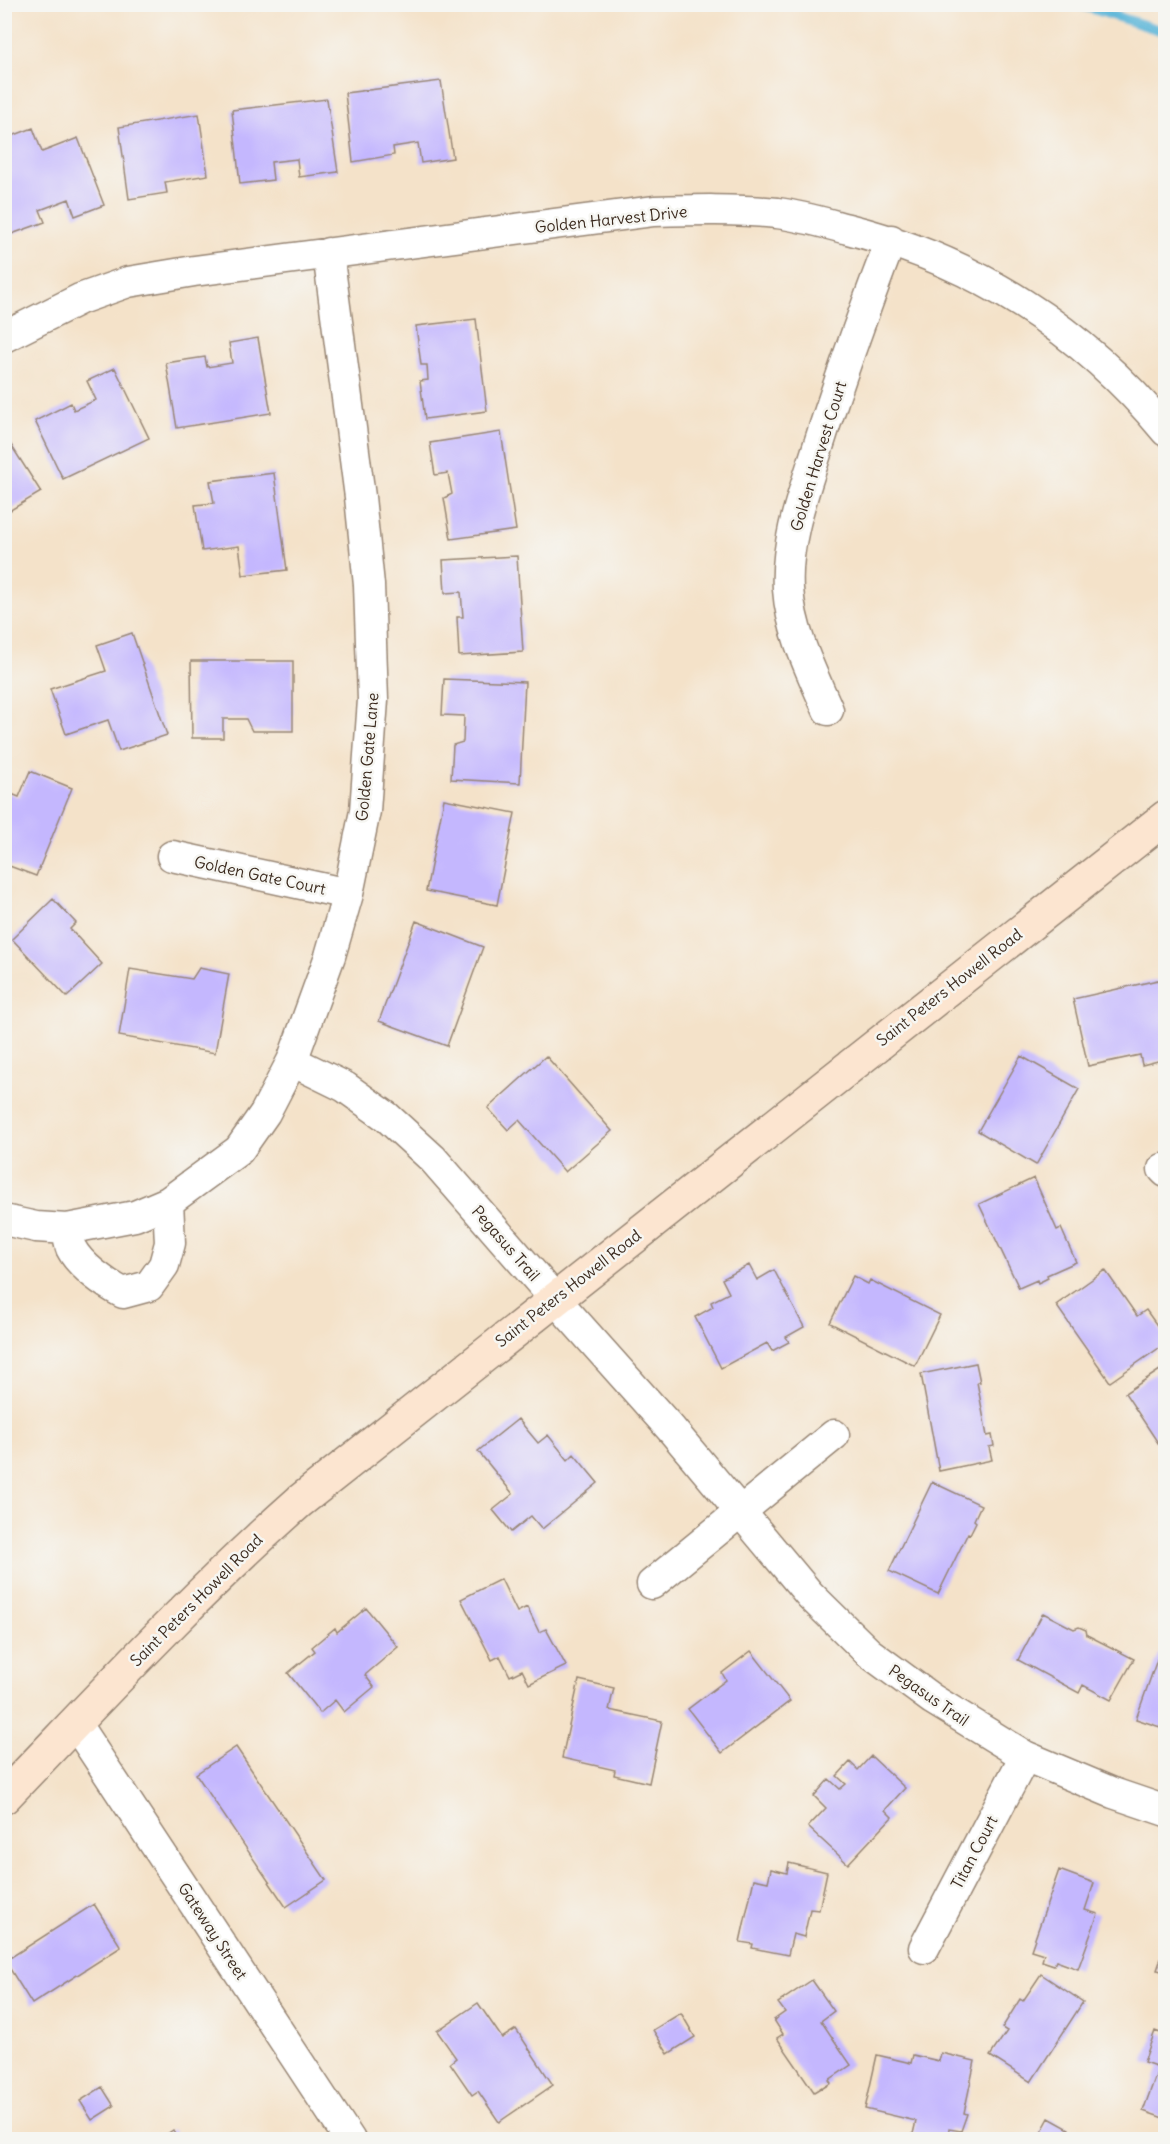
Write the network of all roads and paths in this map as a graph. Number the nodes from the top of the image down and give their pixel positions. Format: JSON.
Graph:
{"nodes":[{"id":1,"x":891,"y":240,"type":"junction"},
{"id":2,"x":328,"y":254,"type":"junction"},
{"id":3,"x":4,"y":337,"type":"edge"},
{"id":4,"x":1166,"y":431,"type":"edge"},
{"id":5,"x":828,"y":710,"type":"dead end"},
{"id":6,"x":1166,"y":818,"type":"edge"},
{"id":7,"x":172,"y":856,"type":"dead end"},
{"id":8,"x":348,"y":894,"type":"junction"},
{"id":9,"x":291,"y":1060,"type":"junction"},
{"id":10,"x":168,"y":1202,"type":"junction"},
{"id":11,"x":4,"y":1220,"type":"edge"},
{"id":12,"x":67,"y":1229,"type":"junction"},
{"id":13,"x":555,"y":1299,"type":"junction"},
{"id":14,"x":834,"y":1435,"type":"dead end"},
{"id":15,"x":741,"y":1512,"type":"junction"},
{"id":16,"x":652,"y":1584,"type":"dead end"},
{"id":17,"x":75,"y":1723,"type":"junction"},
{"id":18,"x":1025,"y":1756,"type":"junction"},
{"id":19,"x":4,"y":1797,"type":"edge"},
{"id":20,"x":1166,"y":1811,"type":"edge"},
{"id":21,"x":924,"y":1948,"type":"dead end"},
{"id":22,"x":350,"y":2139,"type":"edge"}],
"edges":[{"from":1,"to":2,"type":"street","name":"Golden Harvest Drive"},
{"from":1,"to":4,"type":"street","name":"Golden Harvest Drive"},
{"from":1,"to":5,"type":"street","name":"Golden Harvest Court"},
{"from":2,"to":3,"type":"street","name":"Golden Harvest Drive"},
{"from":2,"to":8,"type":"street","name":"Golden Gate Lane"},
{"from":6,"to":13,"type":"main road","name":"Saint Peters Howell Road"},
{"from":7,"to":8,"type":"street","name":"Golden Gate Court"},
{"from":8,"to":9,"type":"street","name":"Golden Gate Lane"},
{"from":9,"to":10,"type":"street","name":"Golden Gate Lane"},
{"from":9,"to":13,"type":"street","name":"Pegasus Trail"},
{"from":10,"to":12,"type":"street","name":"Golden Gate Lane"},
{"from":10,"to":12,"type":"street"},
{"from":11,"to":12,"type":"street","name":"Golden Gate Lane"},
{"from":13,"to":15,"type":"street","name":"Pegasus Trail"},
{"from":13,"to":17,"type":"main road","name":"Saint Peters Howell Road"},
{"from":14,"to":15,"type":"street"},
{"from":15,"to":16,"type":"street"},
{"from":15,"to":18,"type":"street","name":"Pegasus Trail"},
{"from":17,"to":19,"type":"main road","name":"Saint Peters Howell Road"},
{"from":17,"to":22,"type":"street","name":"Gateway Street"},
{"from":18,"to":20,"type":"street","name":"Pegasus Trail"},
{"from":18,"to":21,"type":"street","name":"Titan Court"}]}
